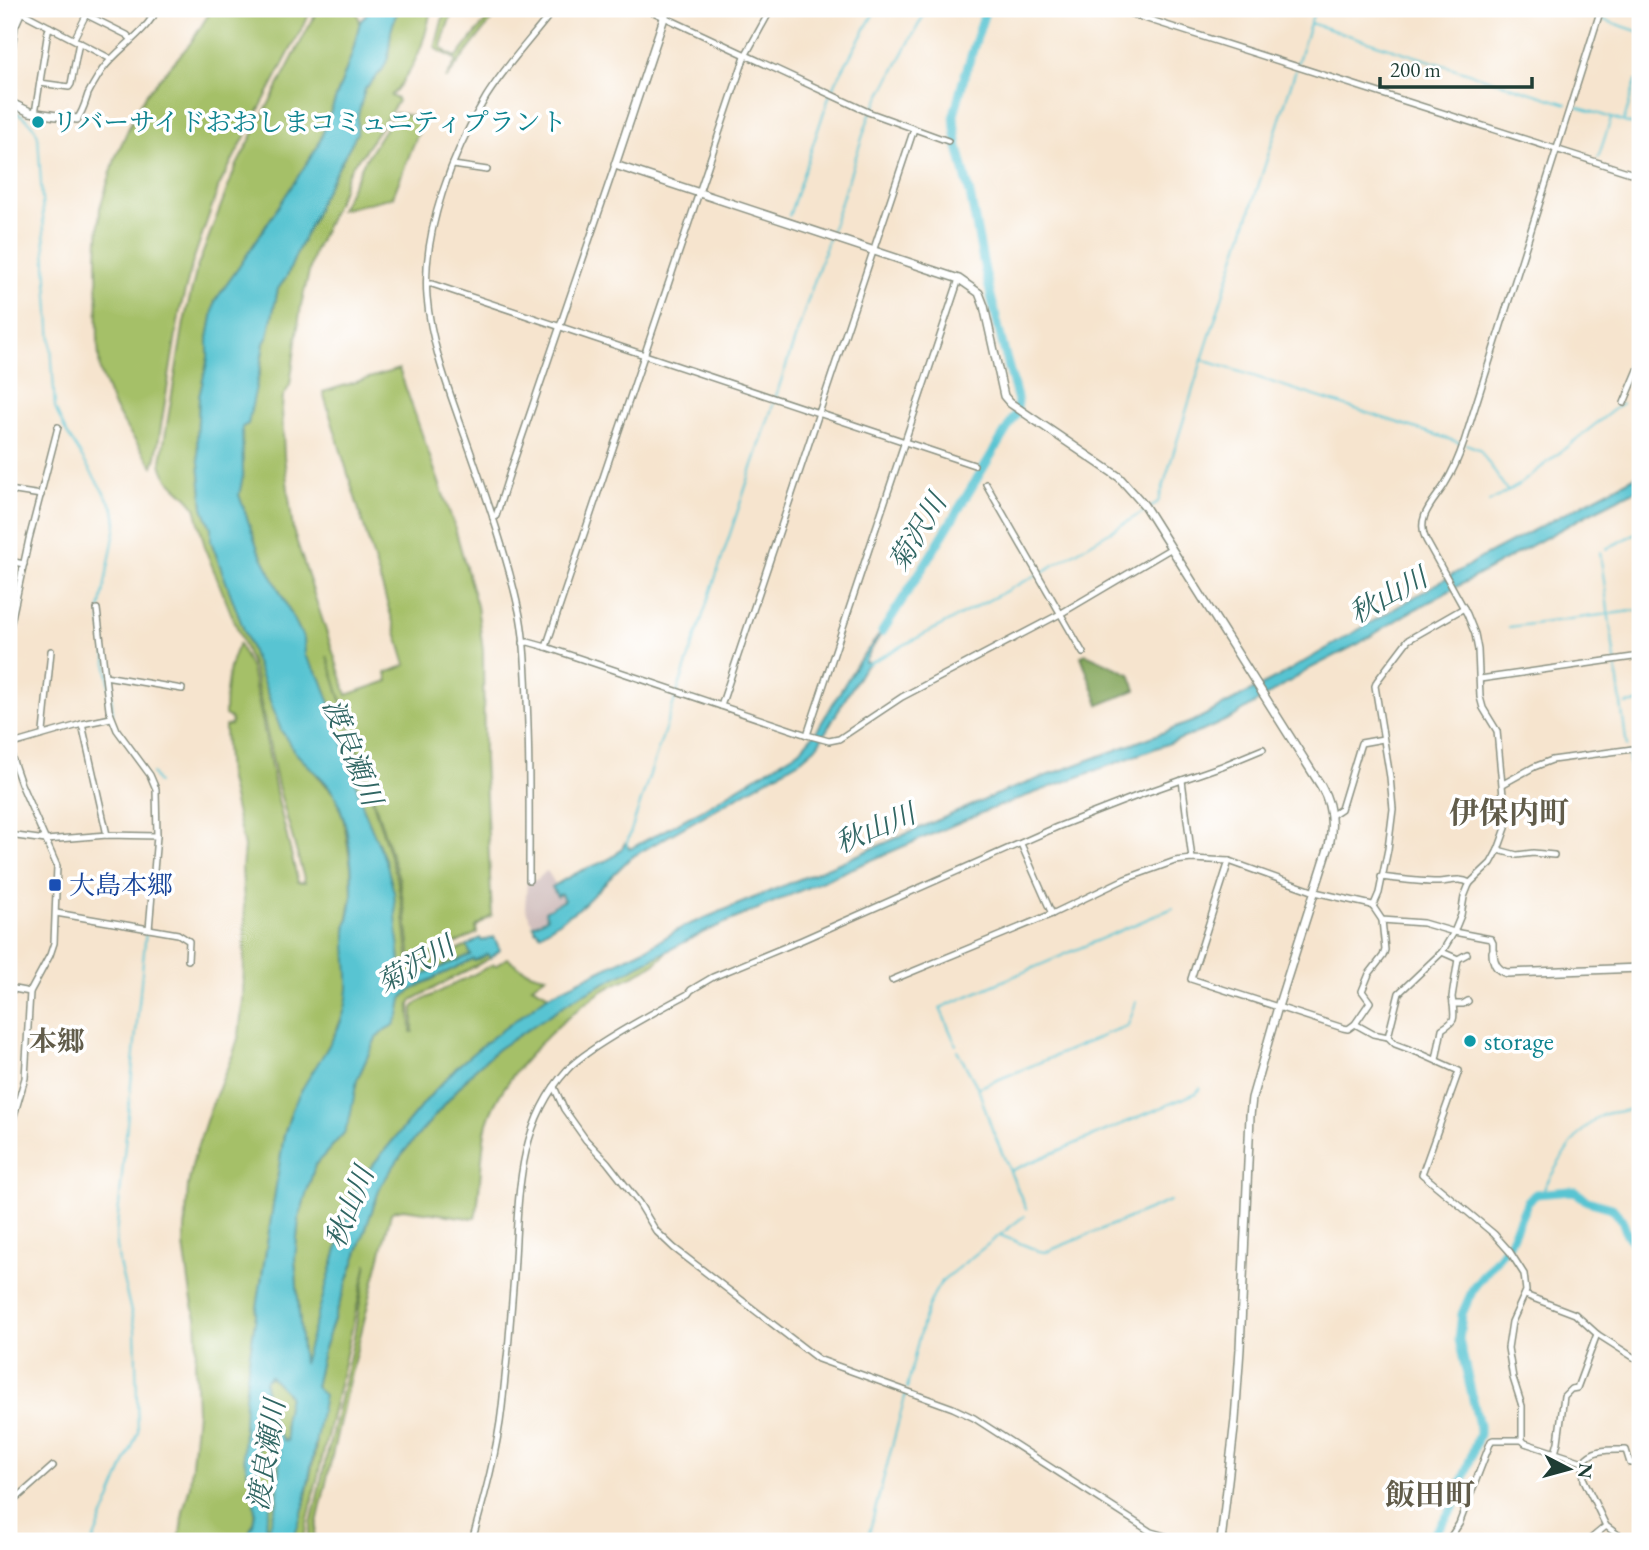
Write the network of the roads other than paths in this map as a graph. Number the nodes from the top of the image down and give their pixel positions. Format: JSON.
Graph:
{"nodes":[{"id":1,"x":12,"y":9,"type":"edge"},
{"id":2,"x":75,"y":9,"type":"edge"},
{"id":3,"x":136,"y":9,"type":"edge"},
{"id":4,"x":157,"y":9,"type":"edge"},
{"id":5,"x":554,"y":9,"type":"edge"},
{"id":6,"x":647,"y":9,"type":"edge"},
{"id":7,"x":667,"y":9,"type":"edge"},
{"id":8,"x":771,"y":9,"type":"edge"},
{"id":9,"x":1116,"y":9,"type":"edge"},
{"id":10,"x":1601,"y":9,"type":"edge"},
{"id":11,"x":22,"y":10,"type":"edge"},
{"id":12,"x":87,"y":11,"type":"edge"},
{"id":13,"x":9,"y":16,"type":"edge"},
{"id":14,"x":153,"y":17,"type":"junction"},
{"id":15,"x":663,"y":17,"type":"junction"},
{"id":16,"x":50,"y":27,"type":"junction"},
{"id":17,"x":131,"y":39,"type":"junction"},
{"id":18,"x":76,"y":41,"type":"junction"},
{"id":19,"x":746,"y":56,"type":"junction"},
{"id":20,"x":111,"y":59,"type":"junction"},
{"id":21,"x":9,"y":70,"type":"edge"},
{"id":22,"x":40,"y":83,"type":"junction"},
{"id":23,"x":9,"y":102,"type":"edge"},
{"id":24,"x":35,"y":113,"type":"junction"},
{"id":25,"x":77,"y":120,"type":"joint"},
{"id":26,"x":914,"y":129,"type":"junction"},
{"id":27,"x":948,"y":141,"type":"dead end"},
{"id":28,"x":1556,"y":149,"type":"junction"},
{"id":29,"x":453,"y":165,"type":"junction"},
{"id":30,"x":615,"y":165,"type":"junction"},
{"id":31,"x":487,"y":170,"type":"dead end"},
{"id":32,"x":1640,"y":176,"type":"edge"},
{"id":33,"x":699,"y":192,"type":"junction"},
{"id":34,"x":874,"y":251,"type":"junction"},
{"id":35,"x":959,"y":279,"type":"junction"},
{"id":36,"x":427,"y":284,"type":"junction"},
{"id":37,"x":559,"y":327,"type":"junction"},
{"id":38,"x":644,"y":355,"type":"junction"},
{"id":39,"x":1640,"y":365,"type":"edge"},
{"id":40,"x":1624,"y":403,"type":"dead end"},
{"id":41,"x":819,"y":414,"type":"junction"},
{"id":42,"x":58,"y":427,"type":"dead end"},
{"id":43,"x":904,"y":442,"type":"junction"},
{"id":44,"x":974,"y":466,"type":"dead end"},
{"id":45,"x":986,"y":484,"type":"dead end"},
{"id":46,"x":9,"y":490,"type":"edge"},
{"id":47,"x":41,"y":495,"type":"junction"},
{"id":48,"x":493,"y":518,"type":"junction"},
{"id":49,"x":1170,"y":549,"type":"junction"},
{"id":50,"x":9,"y":561,"type":"edge"},
{"id":51,"x":24,"y":564,"type":"junction"},
{"id":52,"x":1463,"y":607,"type":"junction"},
{"id":53,"x":97,"y":609,"type":"dead end"},
{"id":54,"x":1060,"y":614,"type":"junction"},
{"id":55,"x":9,"y":632,"type":"edge"},
{"id":56,"x":523,"y":643,"type":"junction"},
{"id":57,"x":546,"y":647,"type":"junction"},
{"id":58,"x":51,"y":651,"type":"dead end"},
{"id":59,"x":1083,"y":653,"type":"dead end"},
{"id":60,"x":1640,"y":656,"type":"edge"},
{"id":61,"x":105,"y":676,"type":"junction"},
{"id":62,"x":1480,"y":679,"type":"junction"},
{"id":63,"x":182,"y":689,"type":"dead end"},
{"id":64,"x":721,"y":706,"type":"junction"},
{"id":65,"x":111,"y":718,"type":"junction"},
{"id":66,"x":82,"y":724,"type":"junction"},
{"id":67,"x":45,"y":734,"type":"junction"},
{"id":68,"x":808,"y":735,"type":"junction"},
{"id":69,"x":1383,"y":739,"type":"junction"},
{"id":70,"x":9,"y":743,"type":"edge"},
{"id":71,"x":1640,"y":748,"type":"edge"},
{"id":72,"x":1263,"y":749,"type":"dead end"},
{"id":73,"x":1182,"y":780,"type":"junction"},
{"id":74,"x":1503,"y":784,"type":"junction"},
{"id":75,"x":1332,"y":815,"type":"junction"},
{"id":76,"x":9,"y":835,"type":"edge"},
{"id":77,"x":107,"y":835,"type":"junction"},
{"id":78,"x":158,"y":836,"type":"junction"},
{"id":79,"x":46,"y":840,"type":"junction"},
{"id":80,"x":1021,"y":844,"type":"junction"},
{"id":81,"x":1498,"y":850,"type":"junction"},
{"id":82,"x":1554,"y":855,"type":"dead end"},
{"id":83,"x":1192,"y":859,"type":"junction"},
{"id":84,"x":1228,"y":861,"type":"junction"},
{"id":85,"x":1381,"y":877,"type":"junction"},
{"id":86,"x":530,"y":880,"type":"dead end"},
{"id":87,"x":1470,"y":883,"type":"junction"},
{"id":88,"x":1315,"y":892,"type":"junction"},
{"id":89,"x":1373,"y":907,"type":"junction"},
{"id":90,"x":56,"y":913,"type":"junction"},
{"id":91,"x":1052,"y":914,"type":"junction"},
{"id":92,"x":1382,"y":920,"type":"junction"},
{"id":93,"x":149,"y":929,"type":"junction"},
{"id":94,"x":1454,"y":932,"type":"junction"},
{"id":95,"x":1442,"y":952,"type":"junction"},
{"id":96,"x":1493,"y":952,"type":"joint"},
{"id":97,"x":1467,"y":954,"type":"dead end"},
{"id":98,"x":1458,"y":958,"type":"junction"},
{"id":99,"x":188,"y":960,"type":"dead end"},
{"id":100,"x":1640,"y":968,"type":"edge"},
{"id":101,"x":892,"y":980,"type":"dead end"},
{"id":102,"x":9,"y":988,"type":"edge"},
{"id":103,"x":30,"y":992,"type":"junction"},
{"id":104,"x":1468,"y":1001,"type":"dead end"},
{"id":105,"x":1453,"y":1004,"type":"junction"},
{"id":106,"x":1278,"y":1007,"type":"junction"},
{"id":107,"x":1355,"y":1024,"type":"junction"},
{"id":108,"x":1388,"y":1037,"type":"junction"},
{"id":109,"x":1436,"y":1060,"type":"junction"},
{"id":110,"x":554,"y":1087,"type":"junction"},
{"id":111,"x":9,"y":1133,"type":"edge"},
{"id":112,"x":1525,"y":1295,"type":"junction"},
{"id":113,"x":1597,"y":1334,"type":"junction"},
{"id":114,"x":1640,"y":1359,"type":"edge"},
{"id":115,"x":1522,"y":1440,"type":"junction"},
{"id":116,"x":1555,"y":1453,"type":"junction"},
{"id":117,"x":1583,"y":1462,"type":"junction"},
{"id":118,"x":1640,"y":1463,"type":"edge"},
{"id":119,"x":53,"y":1466,"type":"dead end"},
{"id":120,"x":9,"y":1505,"type":"edge"},
{"id":121,"x":1606,"y":1526,"type":"junction"},
{"id":122,"x":472,"y":1541,"type":"edge"},
{"id":123,"x":1182,"y":1541,"type":"edge"},
{"id":124,"x":1221,"y":1541,"type":"edge"},
{"id":125,"x":1448,"y":1541,"type":"edge"},
{"id":126,"x":1588,"y":1541,"type":"edge"},
{"id":127,"x":1631,"y":1541,"type":"edge"}],
"edges":[{"from":1,"to":13,"type":"street"},
{"from":2,"to":12,"type":"street"},
{"from":3,"to":14,"type":"street"},
{"from":4,"to":14,"type":"street"},
{"from":5,"to":29,"type":"street"},
{"from":6,"to":15,"type":"street"},
{"from":7,"to":15,"type":"street"},
{"from":8,"to":19,"type":"street"},
{"from":9,"to":28,"type":"street"},
{"from":10,"to":28,"type":"street"},
{"from":11,"to":16,"type":"street"},
{"from":11,"to":21,"type":"street"},
{"from":12,"to":17,"type":"street"},
{"from":12,"to":18,"type":"street"},
{"from":14,"to":17,"type":"street"},
{"from":15,"to":19,"type":"street"},
{"from":15,"to":30,"type":"street"},
{"from":16,"to":18,"type":"street"},
{"from":16,"to":22,"type":"street"},
{"from":17,"to":20,"type":"street"},
{"from":18,"to":20,"type":"street"},
{"from":18,"to":22,"type":"street"},
{"from":19,"to":26,"type":"street"},
{"from":19,"to":33,"type":"street"},
{"from":20,"to":25,"type":"street"},
{"from":22,"to":24,"type":"street"},
{"from":23,"to":24,"type":"street"},
{"from":24,"to":25,"type":"street"},
{"from":26,"to":27,"type":"street"},
{"from":26,"to":34,"type":"street"},
{"from":28,"to":32,"type":"street"},
{"from":28,"to":52,"type":"street"},
{"from":29,"to":31,"type":"street"},
{"from":29,"to":36,"type":"street"},
{"from":30,"to":33,"type":"street"},
{"from":30,"to":37,"type":"street"},
{"from":33,"to":34,"type":"street"},
{"from":33,"to":38,"type":"street"},
{"from":34,"to":35,"type":"street"},
{"from":34,"to":41,"type":"street"},
{"from":35,"to":43,"type":"street"},
{"from":35,"to":49,"type":"street"},
{"from":36,"to":37,"type":"street"},
{"from":36,"to":48,"type":"street"},
{"from":37,"to":38,"type":"street"},
{"from":37,"to":48,"type":"street"},
{"from":38,"to":41,"type":"street"},
{"from":38,"to":57,"type":"street"},
{"from":39,"to":40,"type":"street"},
{"from":41,"to":43,"type":"street"},
{"from":41,"to":64,"type":"street"},
{"from":42,"to":47,"type":"street"},
{"from":43,"to":44,"type":"street"},
{"from":43,"to":68,"type":"street"},
{"from":45,"to":54,"type":"street"},
{"from":46,"to":47,"type":"street"},
{"from":47,"to":51,"type":"street"},
{"from":48,"to":56,"type":"street"},
{"from":49,"to":54,"type":"street"},
{"from":49,"to":75,"type":"street"},
{"from":50,"to":51,"type":"street"},
{"from":51,"to":55,"type":"street"},
{"from":52,"to":62,"type":"street"},
{"from":52,"to":69,"type":"street"},
{"from":53,"to":61,"type":"street"},
{"from":54,"to":59,"type":"street"},
{"from":54,"to":68,"type":"street"},
{"from":56,"to":57,"type":"street"},
{"from":56,"to":86,"type":"street"},
{"from":57,"to":64,"type":"street"},
{"from":58,"to":67,"type":"street"},
{"from":60,"to":62,"type":"street"},
{"from":61,"to":63,"type":"street"},
{"from":61,"to":65,"type":"street"},
{"from":62,"to":74,"type":"street"},
{"from":64,"to":68,"type":"street"},
{"from":65,"to":66,"type":"street"},
{"from":65,"to":78,"type":"street"},
{"from":66,"to":67,"type":"street"},
{"from":66,"to":77,"type":"street"},
{"from":67,"to":70,"type":"street"},
{"from":69,"to":75,"type":"street"},
{"from":69,"to":85,"type":"street"},
{"from":70,"to":79,"type":"street"},
{"from":71,"to":74,"type":"street"},
{"from":72,"to":73,"type":"street"},
{"from":73,"to":80,"type":"street"},
{"from":73,"to":83,"type":"street"},
{"from":74,"to":81,"type":"street"},
{"from":75,"to":88,"type":"street"},
{"from":76,"to":79,"type":"street"},
{"from":77,"to":78,"type":"street"},
{"from":77,"to":79,"type":"street"},
{"from":78,"to":93,"type":"street"},
{"from":79,"to":90,"type":"street"},
{"from":80,"to":91,"type":"street"},
{"from":80,"to":110,"type":"street"},
{"from":81,"to":82,"type":"street"},
{"from":81,"to":87,"type":"street"},
{"from":83,"to":84,"type":"street"},
{"from":83,"to":91,"type":"street"},
{"from":84,"to":88,"type":"street"},
{"from":84,"to":106,"type":"street"},
{"from":85,"to":87,"type":"street"},
{"from":85,"to":89,"type":"street"},
{"from":87,"to":94,"type":"street"},
{"from":88,"to":89,"type":"street"},
{"from":88,"to":106,"type":"street"},
{"from":89,"to":92,"type":"street"},
{"from":90,"to":93,"type":"street"},
{"from":90,"to":103,"type":"street"},
{"from":91,"to":101,"type":"street"},
{"from":92,"to":94,"type":"street"},
{"from":92,"to":107,"type":"street"},
{"from":93,"to":99,"type":"street"},
{"from":94,"to":95,"type":"street"},
{"from":94,"to":96,"type":"street"},
{"from":95,"to":98,"type":"street"},
{"from":95,"to":108,"type":"street"},
{"from":96,"to":100,"type":"street"},
{"from":97,"to":98,"type":"street"},
{"from":98,"to":105,"type":"street"},
{"from":102,"to":103,"type":"street"},
{"from":103,"to":111,"type":"street"},
{"from":104,"to":105,"type":"street"},
{"from":105,"to":109,"type":"street"},
{"from":106,"to":107,"type":"street"},
{"from":106,"to":124,"type":"street"},
{"from":107,"to":108,"type":"street"},
{"from":108,"to":109,"type":"street"},
{"from":109,"to":112,"type":"street"},
{"from":110,"to":122,"type":"street"},
{"from":110,"to":123,"type":"street"},
{"from":112,"to":113,"type":"street"},
{"from":112,"to":115,"type":"street"},
{"from":113,"to":114,"type":"street"},
{"from":113,"to":116,"type":"street"},
{"from":115,"to":116,"type":"street"},
{"from":115,"to":125,"type":"street"},
{"from":116,"to":117,"type":"street"},
{"from":117,"to":118,"type":"street"},
{"from":117,"to":121,"type":"street"},
{"from":119,"to":120,"type":"street"},
{"from":121,"to":126,"type":"street"},
{"from":121,"to":127,"type":"street"}]}
